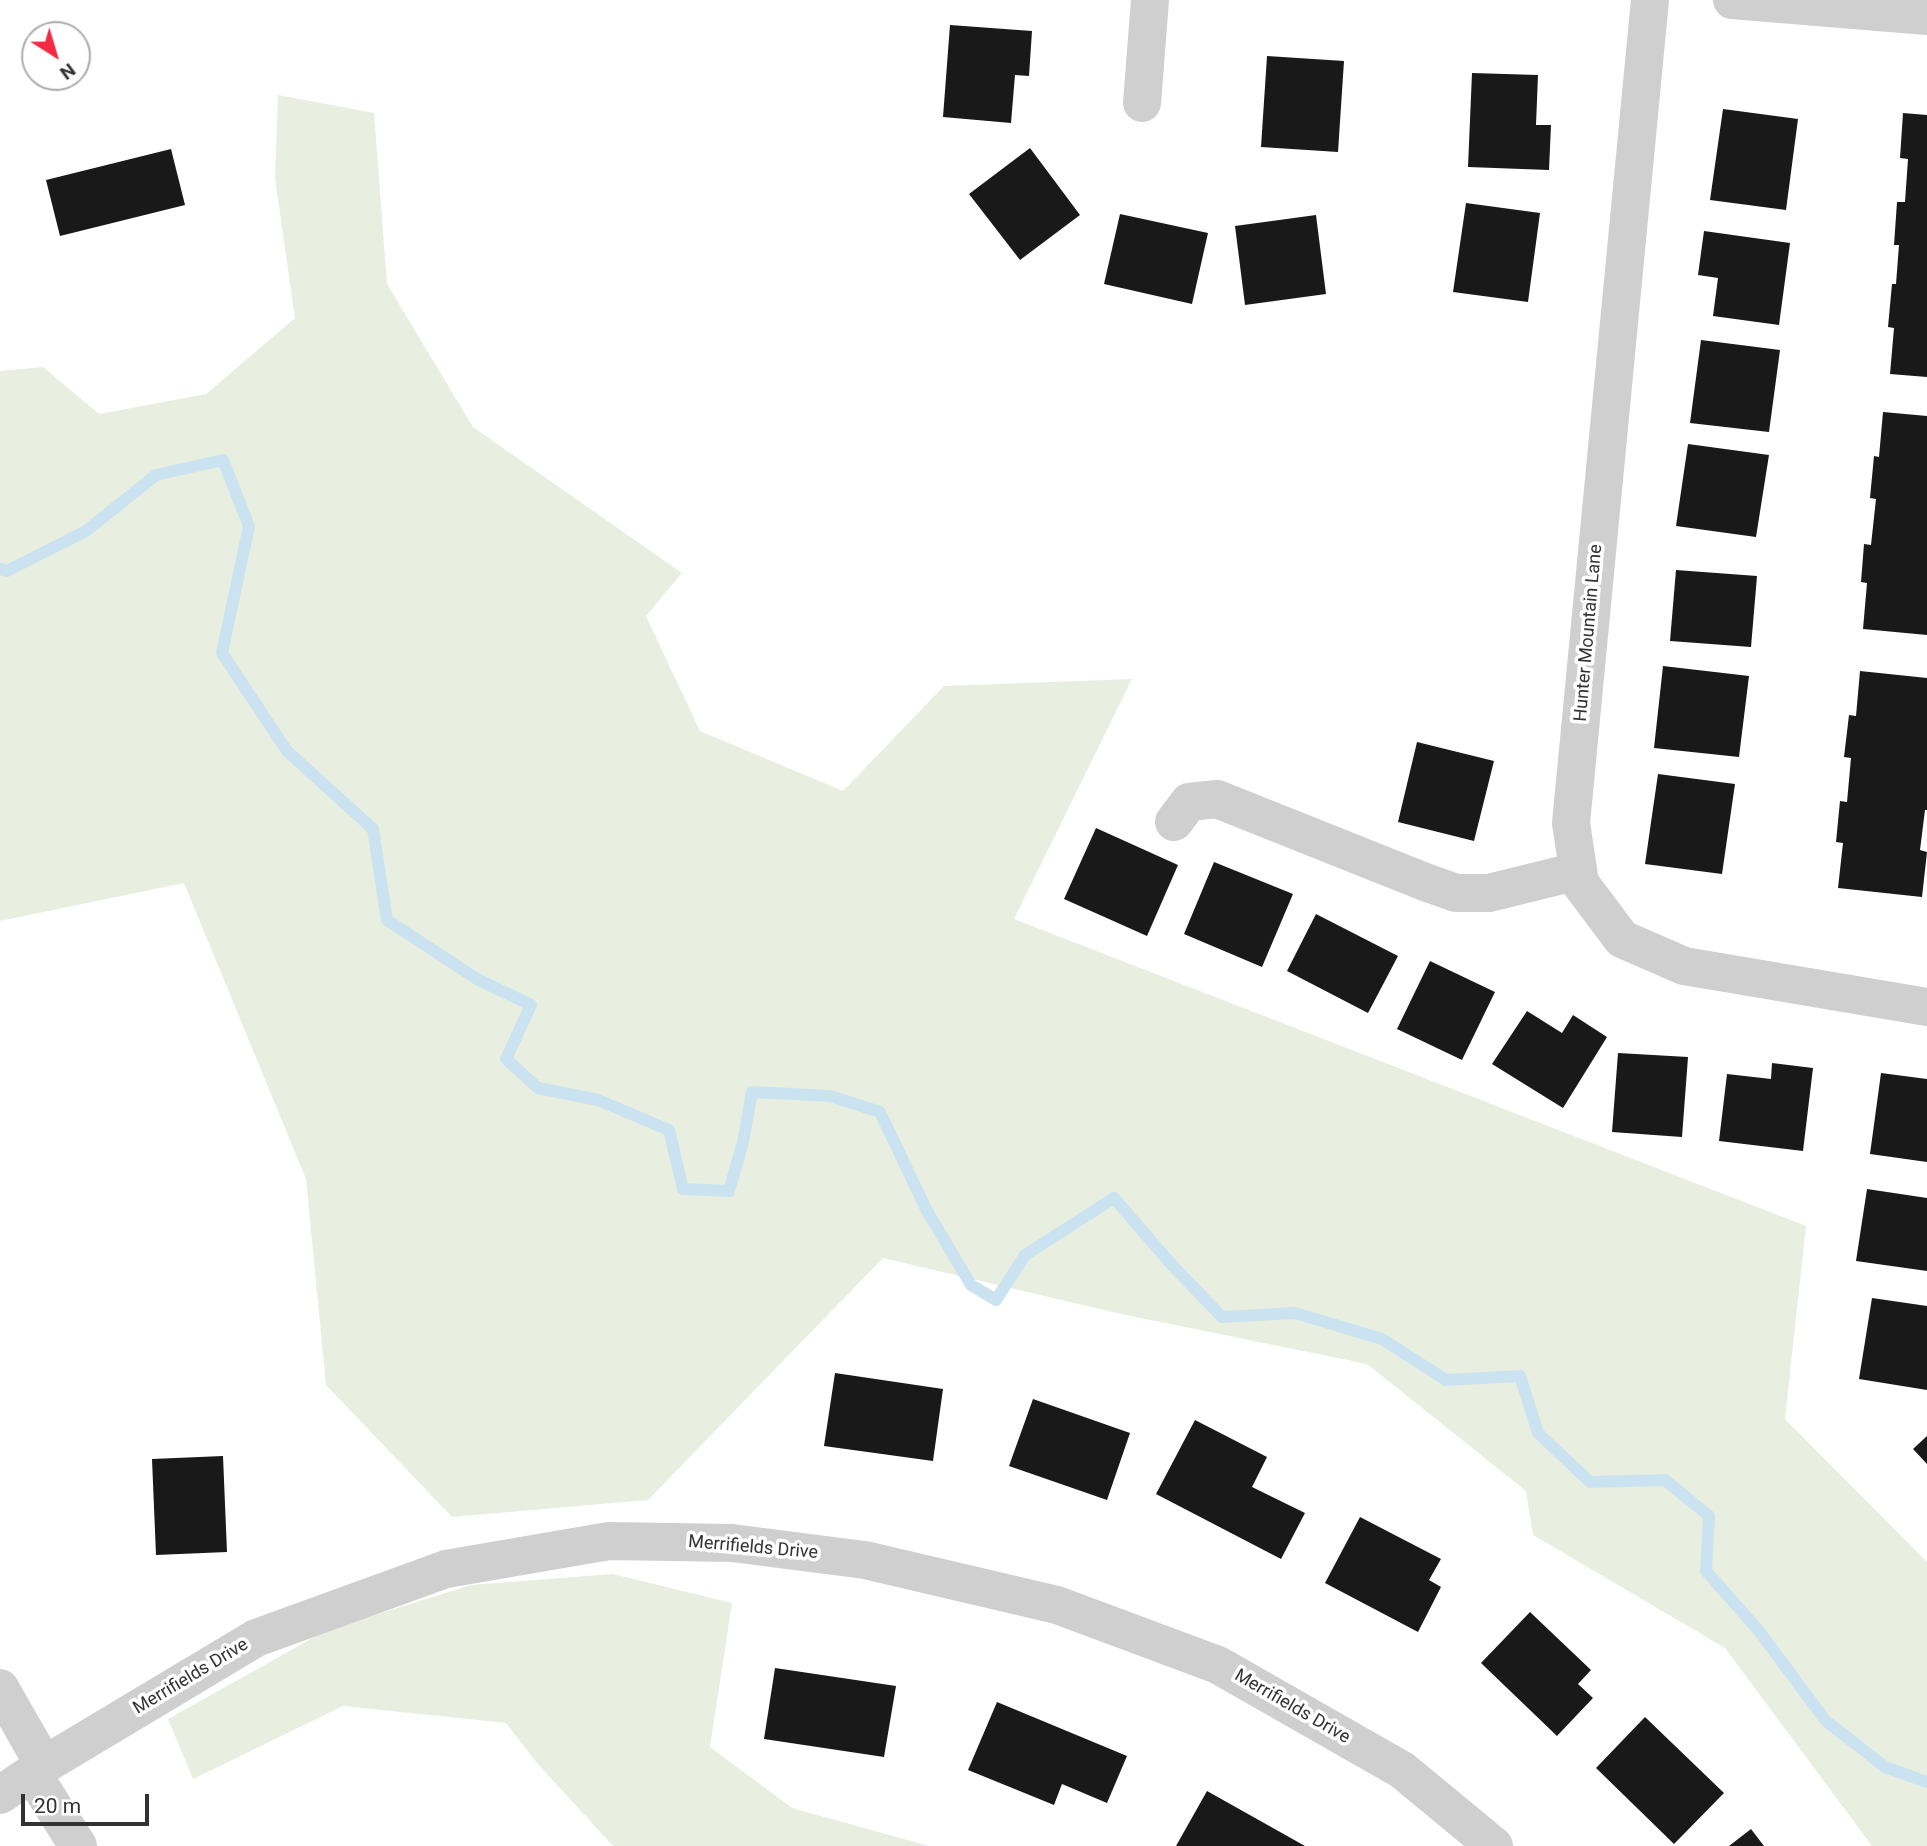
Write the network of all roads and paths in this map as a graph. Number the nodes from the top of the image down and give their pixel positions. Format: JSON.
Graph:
{"nodes":[{"id":1,"x":1150,"y":0,"type":"edge"},
{"id":2,"x":1650,"y":0,"type":"edge"},
{"id":3,"x":1732,"y":0,"type":"edge"},
{"id":4,"x":1927,"y":16,"type":"edge"},
{"id":5,"x":1142,"y":103,"type":"dead end"},
{"id":6,"x":1174,"y":822,"type":"dead end"},
{"id":7,"x":1578,"y":872,"type":"junction"},
{"id":8,"x":1927,"y":1007,"type":"edge"},
{"id":9,"x":0,"y":1688,"type":"edge"},
{"id":10,"x":38,"y":1769,"type":"junction"},
{"id":11,"x":0,"y":1795,"type":"edge"},
{"id":12,"x":78,"y":1846,"type":"edge"},
{"id":13,"x":1494,"y":1846,"type":"edge"}],
"edges":[{"from":1,"to":5,"type":"street"},
{"from":2,"to":7,"type":"street","name":"Hunter Mountain Lane"},
{"from":3,"to":4,"type":"street"},
{"from":6,"to":7,"type":"street"},
{"from":7,"to":8,"type":"street","name":"Hunter Mountain Lane"},
{"from":9,"to":10,"type":"street"},
{"from":10,"to":11,"type":"street","name":"Merrifields Drive"},
{"from":10,"to":12,"type":"street"},
{"from":10,"to":13,"type":"street","name":"Merrifields Drive"}]}
